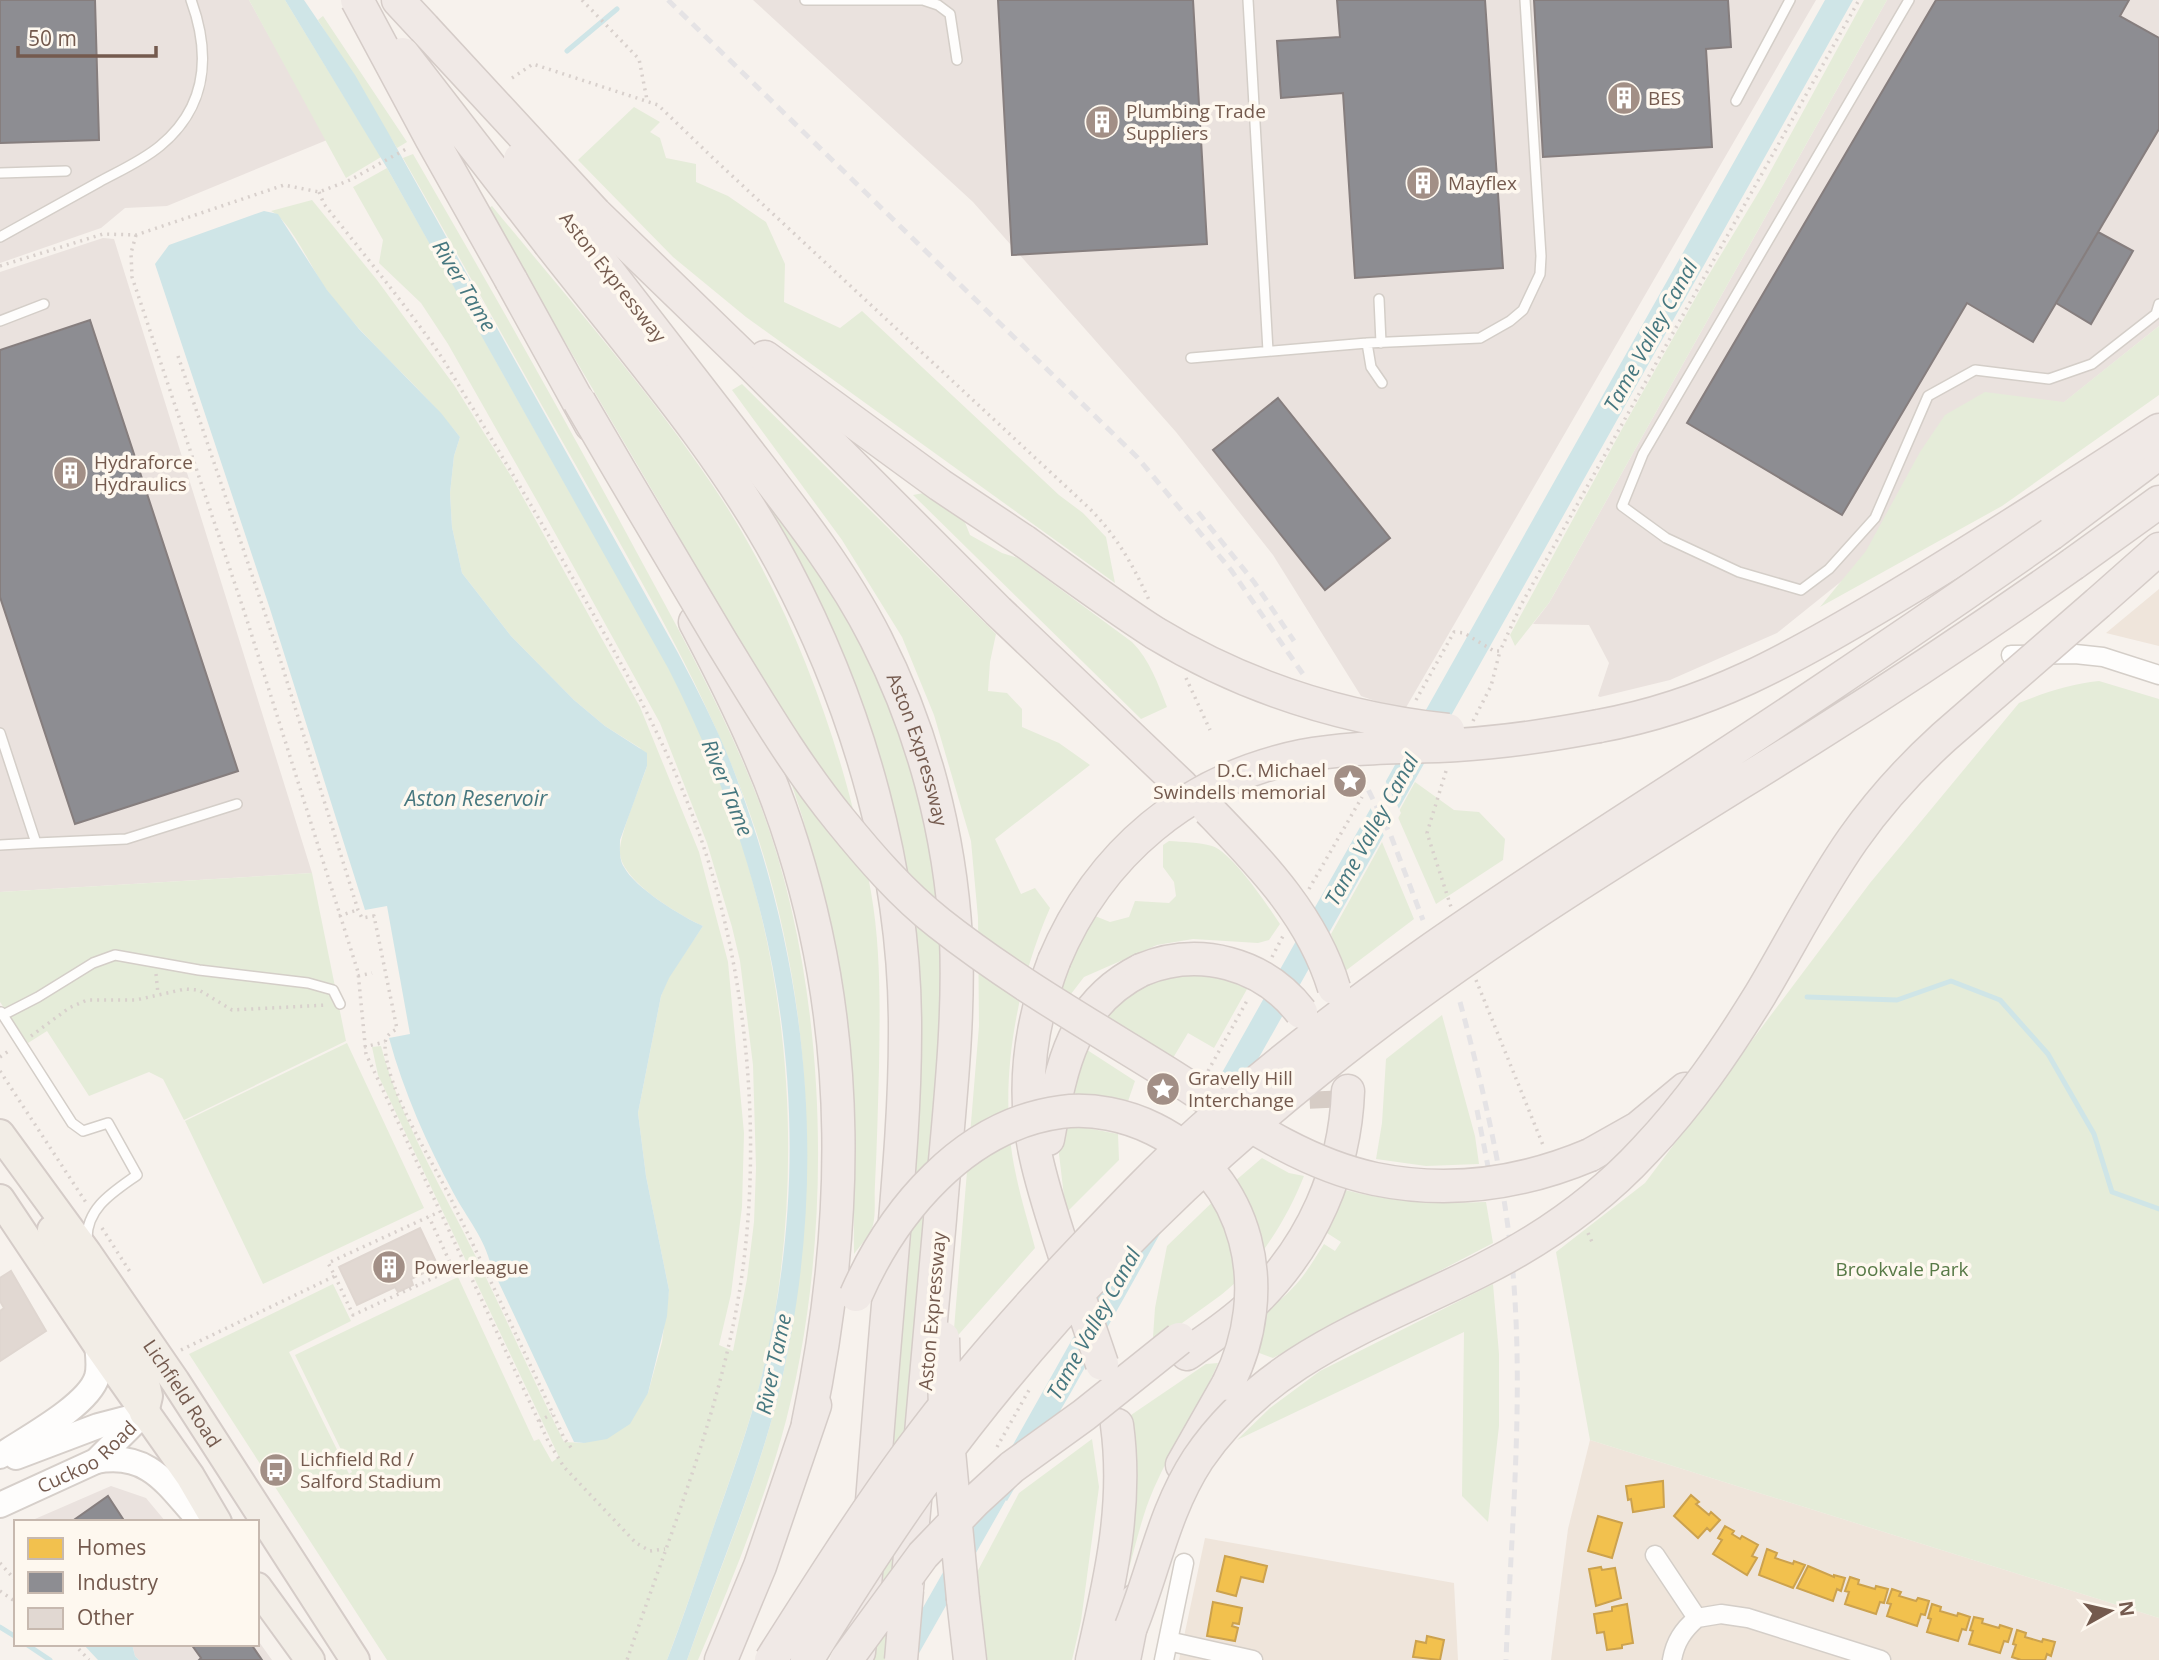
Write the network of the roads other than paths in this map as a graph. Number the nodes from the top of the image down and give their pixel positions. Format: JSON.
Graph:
{"nodes":[{"id":1,"x":191,"y":0,"type":"edge"},
{"id":2,"x":359,"y":0,"type":"edge"},
{"id":3,"x":398,"y":0,"type":"edge"},
{"id":4,"x":805,"y":0,"type":"edge"},
{"id":5,"x":1248,"y":0,"type":"edge"},
{"id":6,"x":1525,"y":0,"type":"edge"},
{"id":7,"x":1790,"y":0,"type":"edge"},
{"id":8,"x":1909,"y":0,"type":"edge"},
{"id":9,"x":957,"y":60,"type":"dead end"},
{"id":10,"x":1736,"y":101,"type":"dead end"},
{"id":11,"x":66,"y":171,"type":"dead end"},
{"id":12,"x":0,"y":173,"type":"edge"},
{"id":13,"x":573,"y":228,"type":"junction"},
{"id":14,"x":0,"y":237,"type":"edge"},
{"id":15,"x":674,"y":289,"type":"junction"},
{"id":16,"x":1379,"y":299,"type":"dead end"},
{"id":17,"x":44,"y":304,"type":"dead end"},
{"id":18,"x":2159,"y":304,"type":"edge"},
{"id":19,"x":0,"y":321,"type":"edge"},
{"id":20,"x":1367,"y":343,"type":"junction"},
{"id":21,"x":1381,"y":343,"type":"junction"},
{"id":22,"x":1268,"y":351,"type":"junction"},
{"id":23,"x":1191,"y":358,"type":"dead end"},
{"id":24,"x":1382,"y":383,"type":"dead end"},
{"id":25,"x":579,"y":401,"type":"junction"},
{"id":26,"x":2159,"y":430,"type":"edge"},
{"id":27,"x":2159,"y":453,"type":"edge"},
{"id":28,"x":2159,"y":502,"type":"edge"},
{"id":29,"x":2043,"y":522,"type":"junction"},
{"id":30,"x":2159,"y":549,"type":"edge"},
{"id":31,"x":2011,"y":655,"type":"dead end"},
{"id":32,"x":2159,"y":675,"type":"edge"},
{"id":33,"x":1599,"y":726,"type":"junction"},
{"id":34,"x":0,"y":733,"type":"edge"},
{"id":35,"x":1182,"y":786,"type":"dead end"},
{"id":36,"x":237,"y":804,"type":"dead end"},
{"id":37,"x":1209,"y":810,"type":"dead end"},
{"id":38,"x":36,"y":843,"type":"junction"},
{"id":39,"x":0,"y":845,"type":"edge"},
{"id":40,"x":1334,"y":988,"type":"dead end"},
{"id":41,"x":340,"y":1004,"type":"road end"},
{"id":42,"x":1301,"y":1012,"type":"tunnel mouth"},
{"id":43,"x":1,"y":1013,"type":"edge"},
{"id":44,"x":1724,"y":1051,"type":"junction"},
{"id":45,"x":1336,"y":1110,"type":"tunnel mouth"},
{"id":46,"x":2,"y":1137,"type":"edge"},
{"id":47,"x":1041,"y":1179,"type":"junction"},
{"id":48,"x":942,"y":1193,"type":"junction"},
{"id":49,"x":0,"y":1199,"type":"edge"},
{"id":50,"x":87,"y":1253,"type":"junction"},
{"id":51,"x":97,"y":1344,"type":"junction"},
{"id":52,"x":1104,"y":1372,"type":"dead end"},
{"id":53,"x":145,"y":1413,"type":"junction"},
{"id":54,"x":808,"y":1423,"type":"junction"},
{"id":55,"x":1117,"y":1425,"type":"dead end"},
{"id":56,"x":0,"y":1455,"type":"edge"},
{"id":57,"x":96,"y":1461,"type":"junction"},
{"id":58,"x":0,"y":1463,"type":"edge"},
{"id":59,"x":231,"y":1465,"type":"junction"},
{"id":60,"x":0,"y":1505,"type":"edge"},
{"id":61,"x":199,"y":1520,"type":"edge"},
{"id":62,"x":216,"y":1520,"type":"edge"},
{"id":63,"x":1655,"y":1555,"type":"dead end"},
{"id":64,"x":1184,"y":1563,"type":"dead end"},
{"id":65,"x":259,"y":1590,"type":"edge"},
{"id":66,"x":1696,"y":1618,"type":"junction"},
{"id":67,"x":1131,"y":1627,"type":"junction"},
{"id":68,"x":1168,"y":1641,"type":"junction"},
{"id":69,"x":310,"y":1660,"type":"edge"},
{"id":70,"x":355,"y":1660,"type":"edge"},
{"id":71,"x":721,"y":1660,"type":"edge"},
{"id":72,"x":771,"y":1660,"type":"edge"},
{"id":73,"x":807,"y":1660,"type":"edge"},
{"id":74,"x":846,"y":1660,"type":"edge"},
{"id":75,"x":858,"y":1660,"type":"edge"},
{"id":76,"x":901,"y":1660,"type":"edge"},
{"id":77,"x":970,"y":1660,"type":"edge"},
{"id":78,"x":1092,"y":1660,"type":"edge"},
{"id":79,"x":1124,"y":1660,"type":"edge"},
{"id":80,"x":1164,"y":1660,"type":"edge"},
{"id":81,"x":1253,"y":1660,"type":"edge"},
{"id":82,"x":1672,"y":1660,"type":"edge"},
{"id":83,"x":1881,"y":1660,"type":"edge"}],
"edges":[{"from":1,"to":14,"type":"lane"},
{"from":2,"to":13,"type":"highway","name":"Aston Expressway","bridge":true},
{"from":2,"to":25,"type":"highway","bridge":true},
{"from":3,"to":13,"type":"highway","bridge":true},
{"from":4,"to":9,"type":"lane"},
{"from":5,"to":22,"type":"lane"},
{"from":6,"to":21,"type":"lane"},
{"from":7,"to":10,"type":"lane"},
{"from":8,"to":18,"type":"lane"},
{"from":11,"to":12,"type":"lane"},
{"from":13,"to":15,"type":"highway"},
{"from":13,"to":48,"type":"highway","name":"Aston Expressway"},
{"from":13,"to":75,"type":"highway","name":"Aston Expressway","bridge":true},
{"from":15,"to":33,"type":"highway","bridge":true},
{"from":15,"to":35,"type":"highway"},
{"from":16,"to":21,"type":"lane"},
{"from":17,"to":19,"type":"lane"},
{"from":20,"to":21,"type":"lane"},
{"from":20,"to":22,"type":"lane"},
{"from":20,"to":24,"type":"lane"},
{"from":22,"to":23,"type":"lane"},
{"from":25,"to":44,"type":"highway","bridge":true},
{"from":25,"to":54,"type":"highway","bridge":true},
{"from":26,"to":29,"type":"highway"},
{"from":27,"to":29,"type":"highway"},
{"from":28,"to":73,"type":"highway","bridge":true},
{"from":29,"to":33,"type":"highway"},
{"from":29,"to":72,"type":"highway","bridge":true},
{"from":30,"to":44,"type":"highway","bridge":true},
{"from":31,"to":32,"type":"street"},
{"from":33,"to":47,"type":"highway","bridge":true},
{"from":34,"to":38,"type":"lane"},
{"from":36,"to":38,"type":"lane"},
{"from":37,"to":40,"type":"highway","bridge":true},
{"from":38,"to":39,"type":"lane"},
{"from":41,"to":43,"type":"lane"},
{"from":42,"to":47,"type":"highway","bridge":true},
{"from":43,"to":50,"type":"lane"},
{"from":44,"to":67,"type":"highway","bridge":true},
{"from":45,"to":74,"type":"highway","bridge":true},
{"from":46,"to":50,"type":"main road","name":"Lichfield Road"},
{"from":46,"to":53,"type":"main road"},
{"from":47,"to":52,"type":"highway","bridge":true},
{"from":48,"to":76,"type":"highway","name":"Aston Expressway","bridge":true},
{"from":48,"to":77,"type":"highway","bridge":true},
{"from":49,"to":51,"type":"main road","name":"Lichfield Road"},
{"from":50,"to":59,"type":"main road","name":"Lichfield Road"},
{"from":51,"to":53,"type":"main road","name":"Lichfield Road"},
{"from":51,"to":56,"type":"main road"},
{"from":53,"to":57,"type":"main road","name":"Cuckoo Road"},
{"from":53,"to":58,"type":"main road","name":"Cuckoo Road"},
{"from":53,"to":59,"type":"main road"},
{"from":53,"to":62,"type":"main road","name":"Lichfield Road"},
{"from":54,"to":67,"type":"highway","bridge":true},
{"from":54,"to":71,"type":"highway"},
{"from":55,"to":78,"type":"highway"},
{"from":57,"to":60,"type":"main road","name":"Cuckoo Road"},
{"from":57,"to":61,"type":"main road"},
{"from":59,"to":70,"type":"main road","name":"Lichfield Road"},
{"from":63,"to":66,"type":"street"},
{"from":64,"to":68,"type":"street"},
{"from":65,"to":69,"type":"main road"},
{"from":66,"to":82,"type":"street"},
{"from":66,"to":83,"type":"street"},
{"from":67,"to":79,"type":"highway"},
{"from":68,"to":80,"type":"street"},
{"from":68,"to":81,"type":"street"}]}
